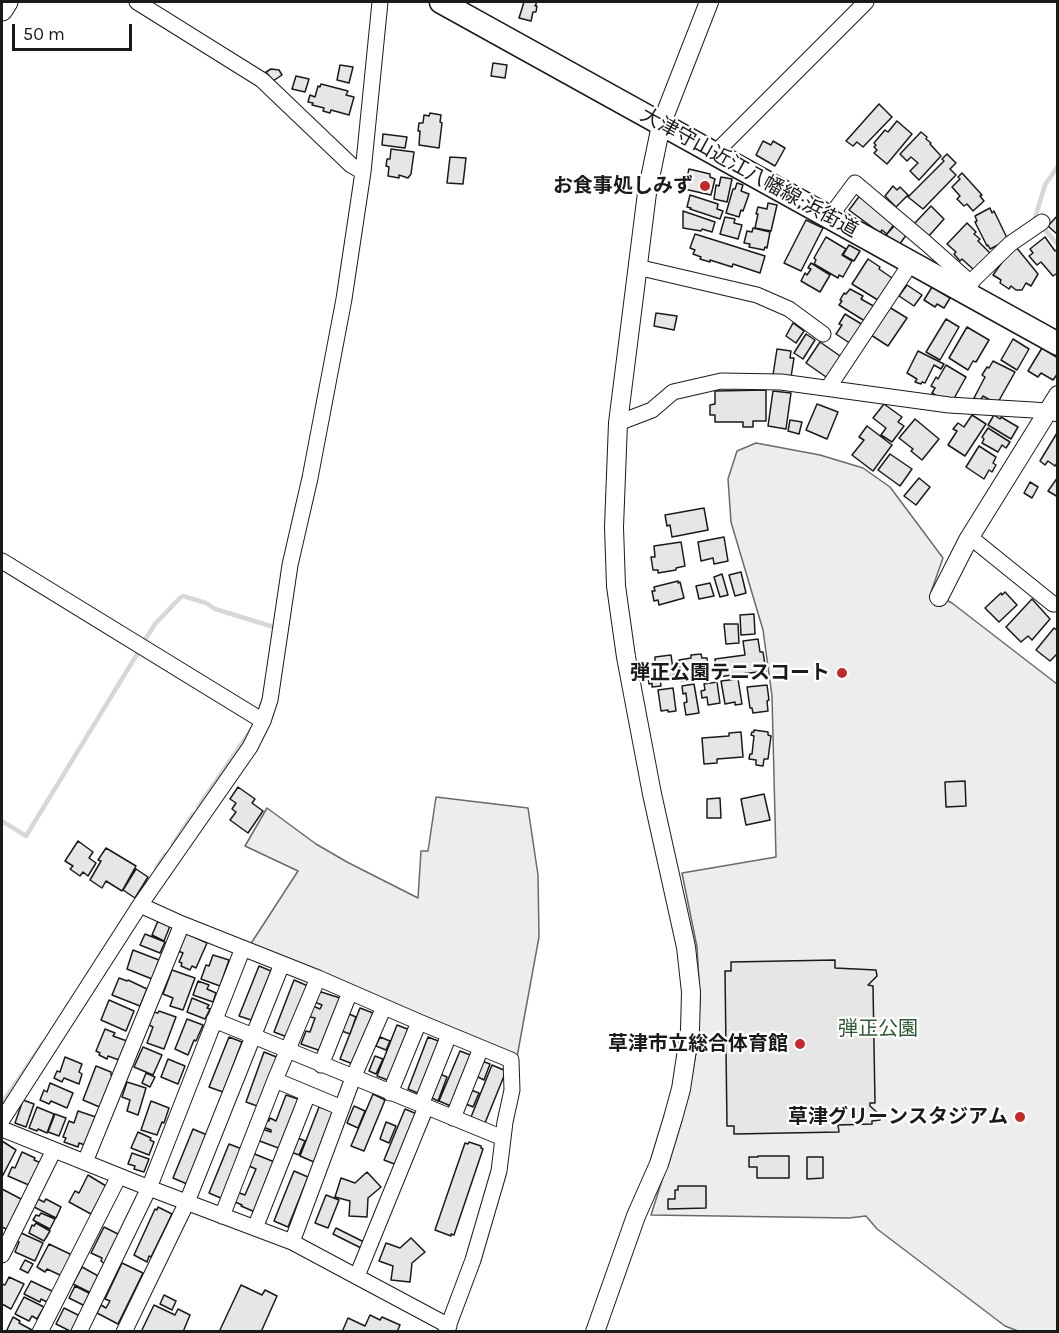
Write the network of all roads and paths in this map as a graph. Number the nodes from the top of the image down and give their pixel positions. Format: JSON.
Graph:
{"nodes":[{"id":1,"x":7,"y":2,"type":"edge"},
{"id":2,"x":137,"y":2,"type":"edge"},
{"id":3,"x":380,"y":2,"type":"edge"},
{"id":4,"x":441,"y":2,"type":"edge"},
{"id":5,"x":708,"y":2,"type":"edge"},
{"id":6,"x":866,"y":2,"type":"edge"},
{"id":7,"x":2,"y":10,"type":"edge"},
{"id":8,"x":661,"y":125,"type":"junction"},
{"id":9,"x":714,"y":153,"type":"junction"},
{"id":10,"x":363,"y":172,"type":"junction"},
{"id":11,"x":829,"y":218,"type":"junction"},
{"id":12,"x":1042,"y":222,"type":"dead end"},
{"id":13,"x":911,"y":263,"type":"junction"},
{"id":14,"x":637,"y":267,"type":"junction"},
{"id":15,"x":969,"y":289,"type":"junction"},
{"id":16,"x":824,"y":334,"type":"dead end"},
{"id":17,"x":1058,"y":344,"type":"edge"},
{"id":18,"x":828,"y":388,"type":"junction"},
{"id":19,"x":1058,"y":395,"type":"edge"},
{"id":20,"x":1052,"y":413,"type":"edge"},
{"id":21,"x":618,"y":423,"type":"junction"},
{"id":22,"x":970,"y":537,"type":"junction"},
{"id":23,"x":2,"y":561,"type":"edge"},
{"id":24,"x":939,"y":597,"type":"dead end"},
{"id":25,"x":1058,"y":604,"type":"edge"},
{"id":26,"x":263,"y":721,"type":"junction"},
{"id":27,"x":140,"y":905,"type":"junction"},
{"id":28,"x":182,"y":924,"type":"junction"},
{"id":29,"x":243,"y":948,"type":"junction"},
{"id":30,"x":282,"y":964,"type":"junction"},
{"id":31,"x":318,"y":978,"type":"junction"},
{"id":32,"x":350,"y":992,"type":"junction"},
{"id":33,"x":384,"y":1007,"type":"junction"},
{"id":34,"x":214,"y":1020,"type":"junction"},
{"id":35,"x":419,"y":1023,"type":"junction"},
{"id":36,"x":253,"y":1035,"type":"junction"},
{"id":37,"x":449,"y":1035,"type":"junction"},
{"id":38,"x":481,"y":1048,"type":"junction"},
{"id":39,"x":288,"y":1051,"type":"junction"},
{"id":40,"x":321,"y":1065,"type":"junction"},
{"id":41,"x":353,"y":1078,"type":"junction"},
{"id":42,"x":275,"y":1080,"type":"junction"},
{"id":43,"x":390,"y":1093,"type":"junction"},
{"id":44,"x":308,"y":1094,"type":"junction"},
{"id":45,"x":423,"y":1106,"type":"junction"},
{"id":46,"x":342,"y":1108,"type":"junction"},
{"id":47,"x":453,"y":1118,"type":"junction"},
{"id":48,"x":2,"y":1119,"type":"edge"},
{"id":49,"x":2,"y":1129,"type":"edge"},
{"id":50,"x":503,"y":1138,"type":"junction"},
{"id":51,"x":54,"y":1150,"type":"junction"},
{"id":52,"x":85,"y":1162,"type":"junction"},
{"id":53,"x":119,"y":1176,"type":"junction"},
{"id":54,"x":149,"y":1188,"type":"junction"},
{"id":55,"x":187,"y":1202,"type":"junction"},
{"id":56,"x":222,"y":1216,"type":"junction"},
{"id":57,"x":255,"y":1228,"type":"junction"},
{"id":58,"x":292,"y":1242,"type":"junction"},
{"id":59,"x":2,"y":1254,"type":"edge"},
{"id":60,"x":357,"y":1276,"type":"junction"},
{"id":61,"x":447,"y":1329,"type":"edge"},
{"id":62,"x":40,"y":1332,"type":"edge"},
{"id":63,"x":79,"y":1332,"type":"edge"},
{"id":64,"x":124,"y":1332,"type":"edge"},
{"id":65,"x":595,"y":1332,"type":"edge"}],
"edges":[{"from":1,"to":7,"type":"main road"},
{"from":2,"to":10,"type":"street"},
{"from":3,"to":10,"type":"street"},
{"from":4,"to":8,"type":"main road","name":"大津守山近江八幡線;浜街道"},
{"from":5,"to":8,"type":"street"},
{"from":6,"to":9,"type":"street"},
{"from":8,"to":9,"type":"main road","name":"大津守山近江八幡線;浜街道"},
{"from":8,"to":14,"type":"street"},
{"from":9,"to":11,"type":"main road","name":"大津守山近江八幡線;浜街道"},
{"from":10,"to":26,"type":"street"},
{"from":11,"to":13,"type":"main road","name":"大津守山近江八幡線;浜街道"},
{"from":11,"to":15,"type":"street"},
{"from":12,"to":15,"type":"street"},
{"from":13,"to":15,"type":"main road","name":"大津守山近江八幡線;浜街道"},
{"from":13,"to":18,"type":"street"},
{"from":14,"to":16,"type":"street"},
{"from":14,"to":21,"type":"street"},
{"from":15,"to":17,"type":"main road","name":"大津守山近江八幡線;浜街道"},
{"from":18,"to":20,"type":"street"},
{"from":18,"to":21,"type":"street"},
{"from":19,"to":20,"type":"street"},
{"from":20,"to":22,"type":"street"},
{"from":21,"to":65,"type":"street"},
{"from":22,"to":24,"type":"street"},
{"from":22,"to":25,"type":"street"},
{"from":23,"to":26,"type":"street"},
{"from":26,"to":27,"type":"street"},
{"from":27,"to":28,"type":"street"},
{"from":27,"to":48,"type":"street"},
{"from":28,"to":29,"type":"street"},
{"from":28,"to":52,"type":"street"},
{"from":29,"to":30,"type":"street"},
{"from":29,"to":34,"type":"street"},
{"from":30,"to":31,"type":"street"},
{"from":30,"to":36,"type":"street"},
{"from":31,"to":32,"type":"street"},
{"from":31,"to":39,"type":"street"},
{"from":32,"to":33,"type":"street"},
{"from":32,"to":40,"type":"street"},
{"from":33,"to":35,"type":"street"},
{"from":33,"to":41,"type":"street"},
{"from":34,"to":36,"type":"street"},
{"from":34,"to":54,"type":"street"},
{"from":35,"to":37,"type":"street"},
{"from":35,"to":43,"type":"street"},
{"from":36,"to":39,"type":"street"},
{"from":36,"to":55,"type":"street"},
{"from":37,"to":38,"type":"street"},
{"from":37,"to":45,"type":"street"},
{"from":38,"to":47,"type":"street"},
{"from":38,"to":50,"type":"street"},
{"from":39,"to":40,"type":"street"},
{"from":39,"to":42,"type":"street"},
{"from":40,"to":41,"type":"street"},
{"from":41,"to":43,"type":"street"},
{"from":41,"to":46,"type":"street"},
{"from":42,"to":44,"type":"street"},
{"from":42,"to":56,"type":"street"},
{"from":43,"to":45,"type":"street"},
{"from":44,"to":46,"type":"street"},
{"from":44,"to":57,"type":"street"},
{"from":45,"to":47,"type":"street"},
{"from":45,"to":60,"type":"street"},
{"from":46,"to":58,"type":"street"},
{"from":47,"to":50,"type":"street"},
{"from":49,"to":51,"type":"street"},
{"from":50,"to":61,"type":"street"},
{"from":51,"to":52,"type":"street"},
{"from":51,"to":59,"type":"street"},
{"from":52,"to":53,"type":"street"},
{"from":53,"to":54,"type":"street"},
{"from":53,"to":62,"type":"street"},
{"from":54,"to":55,"type":"street"},
{"from":54,"to":63,"type":"street"},
{"from":55,"to":56,"type":"street"},
{"from":55,"to":64,"type":"street"},
{"from":56,"to":57,"type":"street"},
{"from":57,"to":58,"type":"street"},
{"from":58,"to":60,"type":"street"},
{"from":60,"to":61,"type":"street"}]}
